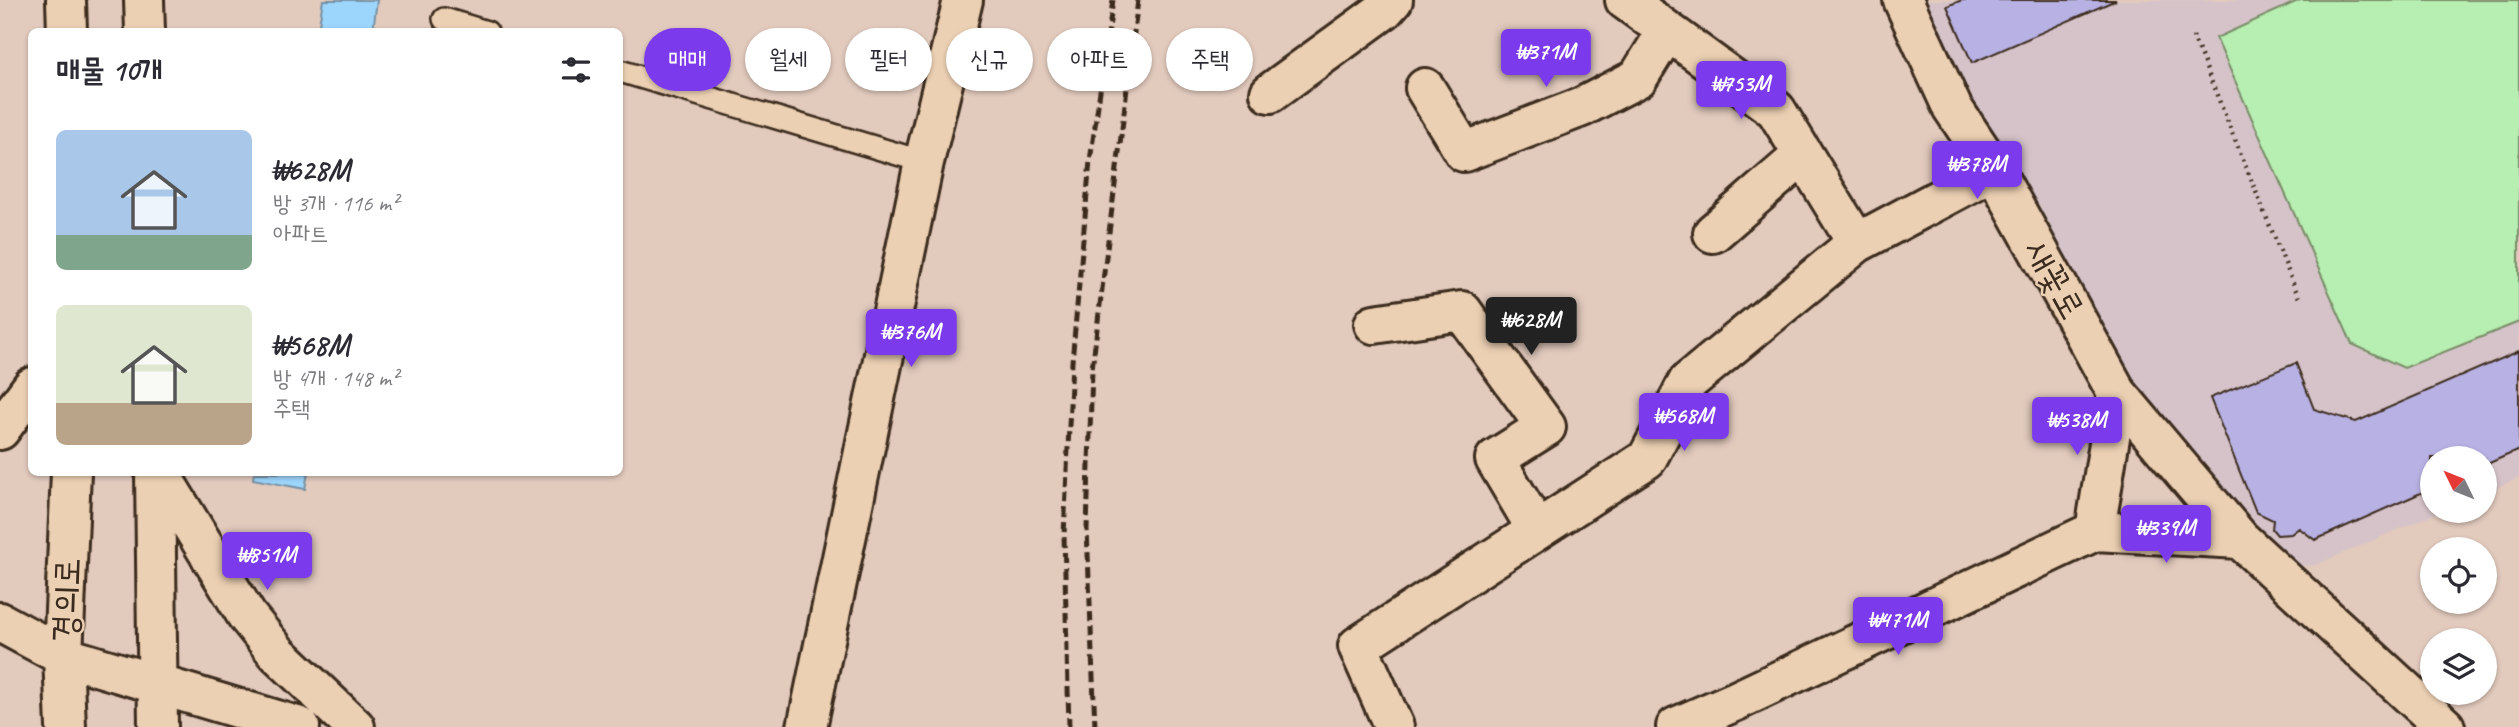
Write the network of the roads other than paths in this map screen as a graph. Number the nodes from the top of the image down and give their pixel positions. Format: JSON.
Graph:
{"nodes":[{"id":1,"x":66,"y":0,"type":"edge"},
{"id":2,"x":144,"y":0,"type":"edge"},
{"id":3,"x":962,"y":0,"type":"edge"},
{"id":4,"x":1393,"y":0,"type":"edge"},
{"id":5,"x":1625,"y":0,"type":"edge"},
{"id":6,"x":1903,"y":0,"type":"edge"},
{"id":7,"x":444,"y":19,"type":"dead end"},
{"id":8,"x":67,"y":28,"type":"edge"},
{"id":9,"x":145,"y":28,"type":"edge"},
{"id":10,"x":474,"y":28,"type":"edge"},
{"id":11,"x":1667,"y":31,"type":"junction"},
{"id":12,"x":623,"y":72,"type":"edge"},
{"id":13,"x":1425,"y":88,"type":"dead end"},
{"id":14,"x":1270,"y":93,"type":"dead end"},
{"id":15,"x":1803,"y":155,"type":"junction"},
{"id":16,"x":924,"y":162,"type":"junction"},
{"id":17,"x":1994,"y":170,"type":"junction"},
{"id":18,"x":1713,"y":233,"type":"dead end"},
{"id":19,"x":1857,"y":243,"type":"junction"},
{"id":20,"x":1374,"y":324,"type":"dead end"},
{"id":21,"x":2112,"y":383,"type":"junction"},
{"id":22,"x":28,"y":392,"type":"edge"},
{"id":23,"x":0,"y":430,"type":"edge"},
{"id":24,"x":71,"y":476,"type":"edge"},
{"id":25,"x":157,"y":476,"type":"edge"},
{"id":26,"x":160,"y":476,"type":"edge"},
{"id":27,"x":1537,"y":530,"type":"junction"},
{"id":28,"x":2095,"y":531,"type":"junction"},
{"id":29,"x":2240,"y":540,"type":"junction"},
{"id":30,"x":0,"y":622,"type":"edge"},
{"id":31,"x":64,"y":656,"type":"junction"},
{"id":32,"x":159,"y":684,"type":"junction"},
{"id":33,"x":66,"y":727,"type":"edge"},
{"id":34,"x":158,"y":727,"type":"edge"},
{"id":35,"x":300,"y":727,"type":"edge"},
{"id":36,"x":355,"y":727,"type":"edge"},
{"id":37,"x":807,"y":727,"type":"edge"},
{"id":38,"x":1394,"y":727,"type":"edge"},
{"id":39,"x":1676,"y":727,"type":"edge"},
{"id":40,"x":2445,"y":727,"type":"edge"}],
"edges":[{"from":1,"to":8,"type":"street"},
{"from":2,"to":9,"type":"street"},
{"from":3,"to":16,"type":"street"},
{"from":4,"to":14,"type":"street"},
{"from":5,"to":11,"type":"street"},
{"from":6,"to":17,"type":"street","name":"새꽃로"},
{"from":7,"to":10,"type":"lane"},
{"from":11,"to":13,"type":"street"},
{"from":11,"to":15,"type":"street"},
{"from":12,"to":16,"type":"lane"},
{"from":15,"to":18,"type":"street"},
{"from":15,"to":19,"type":"street"},
{"from":16,"to":37,"type":"street"},
{"from":17,"to":19,"type":"street"},
{"from":17,"to":21,"type":"street","name":"새꽃로"},
{"from":19,"to":27,"type":"street"},
{"from":20,"to":27,"type":"street"},
{"from":21,"to":28,"type":"street"},
{"from":21,"to":29,"type":"street","name":"새꽃로"},
{"from":22,"to":23,"type":"street"},
{"from":24,"to":31,"type":"street","name":"경의로"},
{"from":25,"to":32,"type":"street"},
{"from":26,"to":36,"type":"street"},
{"from":27,"to":38,"type":"street"},
{"from":28,"to":29,"type":"street"},
{"from":28,"to":39,"type":"street"},
{"from":29,"to":40,"type":"street","name":"새꽃로"},
{"from":30,"to":31,"type":"street"},
{"from":31,"to":32,"type":"street"},
{"from":31,"to":33,"type":"street","name":"경의로"},
{"from":32,"to":34,"type":"street"},
{"from":32,"to":35,"type":"street"}]}
